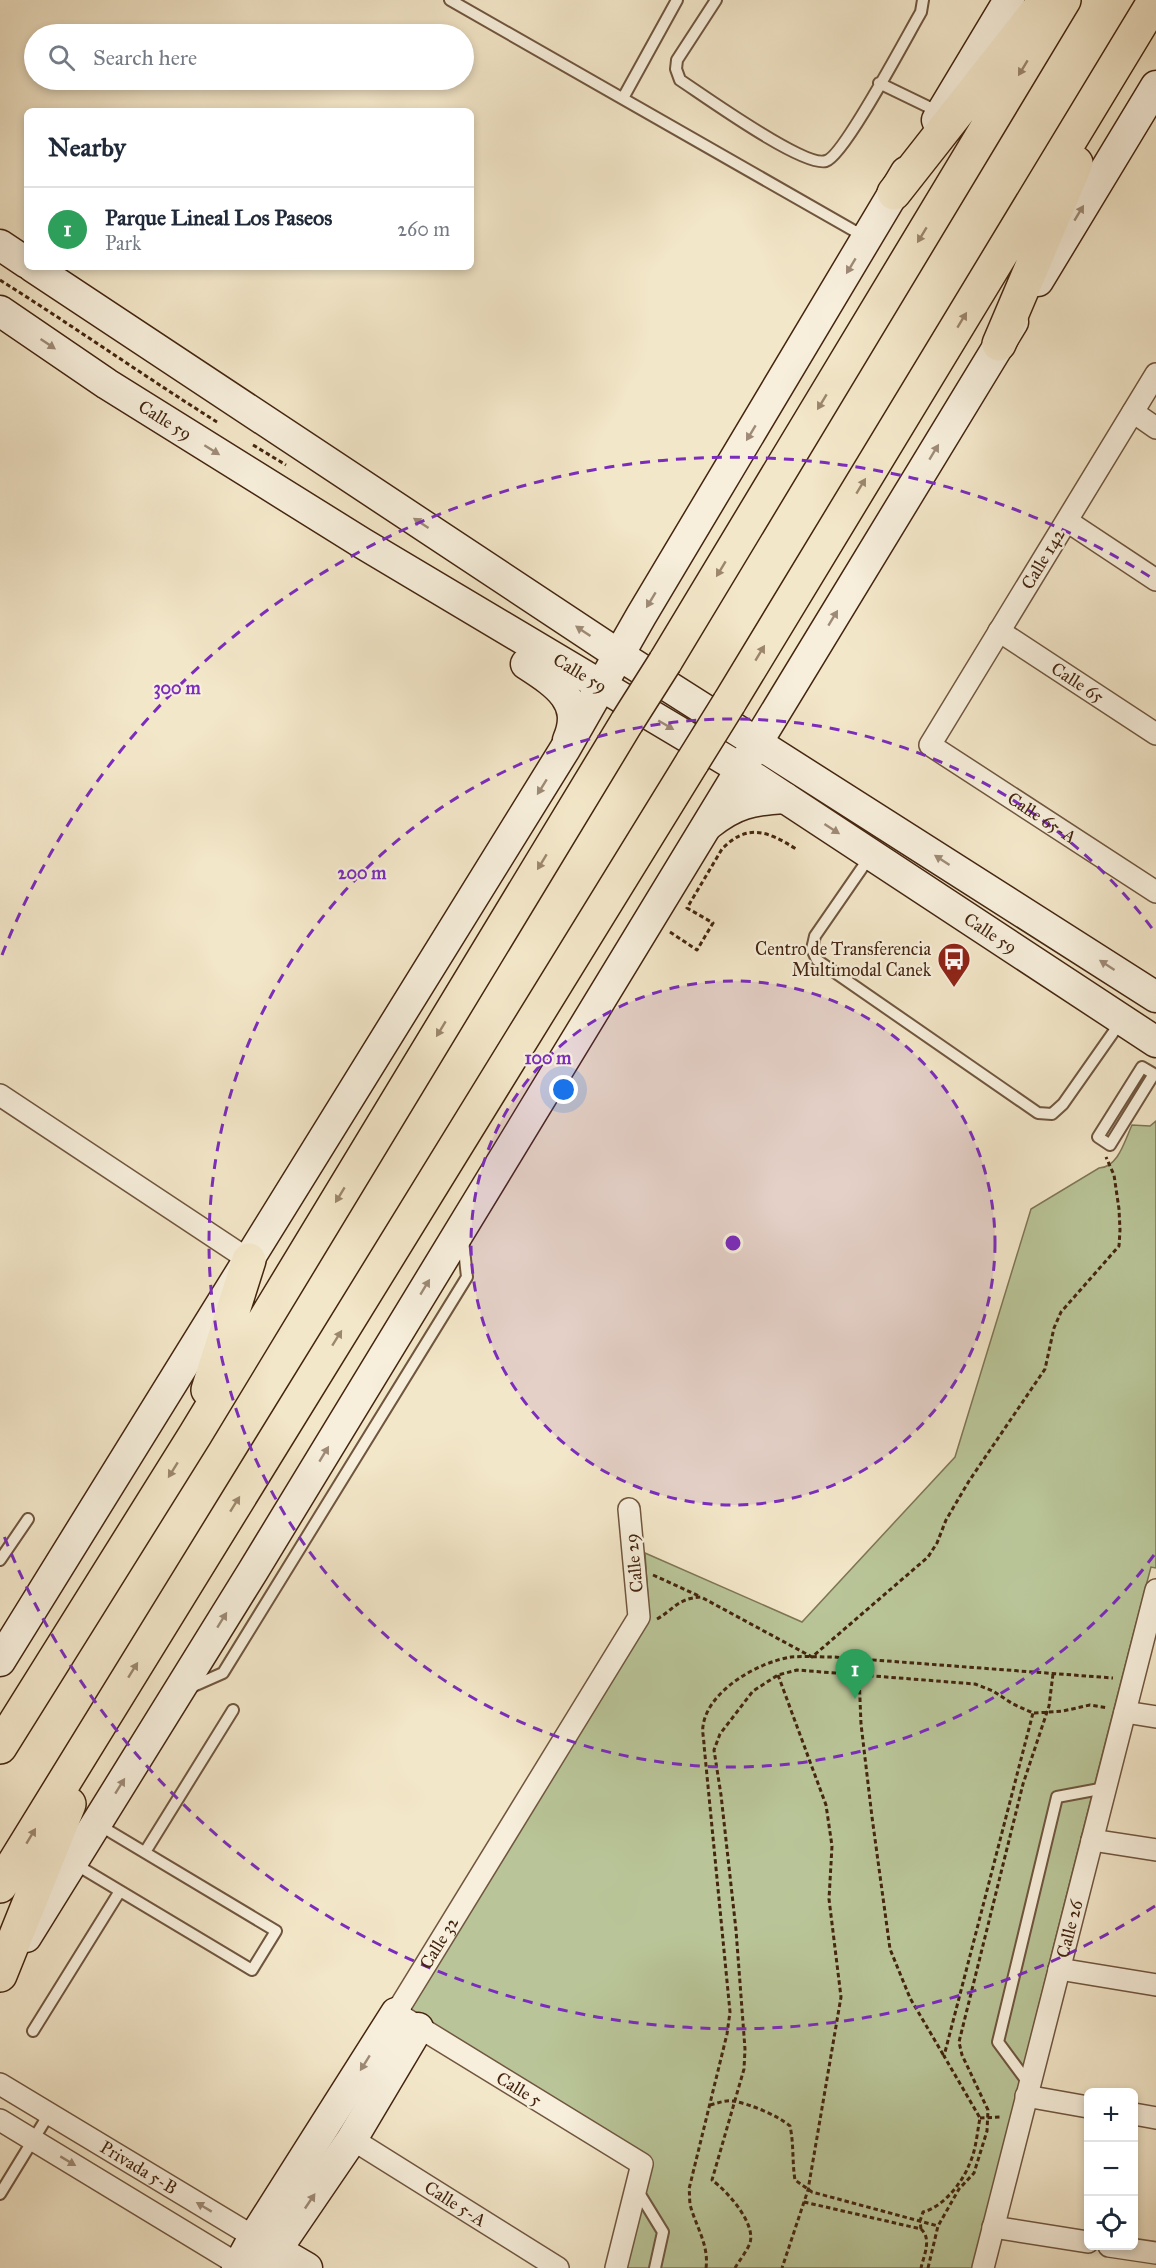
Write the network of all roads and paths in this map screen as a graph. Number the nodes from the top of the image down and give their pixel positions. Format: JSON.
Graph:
{"nodes":[{"id":1,"x":450,"y":0,"type":"edge"},
{"id":2,"x":677,"y":0,"type":"edge"},
{"id":3,"x":716,"y":0,"type":"edge"},
{"id":4,"x":923,"y":0,"type":"edge"},
{"id":5,"x":1009,"y":0,"type":"edge"},
{"id":6,"x":1046,"y":0,"type":"edge"},
{"id":7,"x":1064,"y":0,"type":"edge"},
{"id":8,"x":1155,"y":0,"type":"edge"},
{"id":9,"x":1119,"y":59,"type":"junction"},
{"id":10,"x":879,"y":83,"type":"junction"},
{"id":11,"x":1156,"y":86,"type":"edge"},
{"id":12,"x":623,"y":98,"type":"junction"},
{"id":13,"x":941,"y":113,"type":"junction"},
{"id":14,"x":894,"y":193,"type":"junction"},
{"id":15,"x":867,"y":238,"type":"junction"},
{"id":16,"x":0,"y":245,"type":"edge"},
{"id":17,"x":24,"y":261,"type":"edge"},
{"id":18,"x":38,"y":270,"type":"edge"},
{"id":19,"x":0,"y":311,"type":"edge"},
{"id":20,"x":999,"y":344,"type":"junction"},
{"id":21,"x":1156,"y":374,"type":"edge"},
{"id":22,"x":1133,"y":412,"type":"junction"},
{"id":23,"x":1156,"y":428,"type":"edge"},
{"id":24,"x":1067,"y":521,"type":"junction"},
{"id":25,"x":362,"y":543,"type":"junction"},
{"id":26,"x":1156,"y":580,"type":"edge"},
{"id":27,"x":999,"y":631,"type":"junction"},
{"id":28,"x":619,"y":655,"type":"junction"},
{"id":29,"x":601,"y":687,"type":"junction"},
{"id":30,"x":1156,"y":734,"type":"edge"},
{"id":31,"x":757,"y":742,"type":"junction"},
{"id":32,"x":930,"y":745,"type":"joint"},
{"id":33,"x":565,"y":749,"type":"junction"},
{"id":34,"x":741,"y":769,"type":"junction"},
{"id":35,"x":785,"y":798,"type":"junction"},
{"id":36,"x":704,"y":828,"type":"junction"},
{"id":37,"x":796,"y":849,"type":"dead end"},
{"id":38,"x":871,"y":854,"type":"junction"},
{"id":39,"x":1156,"y":892,"type":"edge"},
{"id":40,"x":666,"y":930,"type":"dead end"},
{"id":41,"x":1156,"y":997,"type":"edge"},
{"id":42,"x":1122,"y":1020,"type":"junction"},
{"id":43,"x":1156,"y":1042,"type":"edge"},
{"id":44,"x":1146,"y":1088,"type":"junction"},
{"id":45,"x":1156,"y":1094,"type":"edge"},
{"id":46,"x":0,"y":1095,"type":"edge"},
{"id":47,"x":1110,"y":1145,"type":"junction"},
{"id":48,"x":249,"y":1260,"type":"junction"},
{"id":49,"x":195,"y":1435,"type":"junction"},
{"id":50,"x":629,"y":1509,"type":"dead end"},
{"id":51,"x":28,"y":1519,"type":"dead end"},
{"id":52,"x":0,"y":1560,"type":"edge"},
{"id":53,"x":634,"y":1566,"type":"junction"},
{"id":54,"x":1156,"y":1590,"type":"edge"},
{"id":55,"x":701,"y":1597,"type":"junction"},
{"id":56,"x":637,"y":1620,"type":"junction"},
{"id":57,"x":812,"y":1657,"type":"junction"},
{"id":58,"x":0,"y":1660,"type":"edge"},
{"id":59,"x":1053,"y":1674,"type":"junction"},
{"id":60,"x":778,"y":1675,"type":"junction"},
{"id":61,"x":859,"y":1675,"type":"junction"},
{"id":62,"x":1133,"y":1679,"type":"junction"},
{"id":63,"x":110,"y":1707,"type":"junction"},
{"id":64,"x":233,"y":1710,"type":"dead end"},
{"id":65,"x":1125,"y":1710,"type":"junction"},
{"id":66,"x":1047,"y":1712,"type":"junction"},
{"id":67,"x":1033,"y":1713,"type":"junction"},
{"id":68,"x":1156,"y":1717,"type":"edge"},
{"id":69,"x":0,"y":1747,"type":"edge"},
{"id":70,"x":1105,"y":1788,"type":"junction"},
{"id":71,"x":96,"y":1823,"type":"junction"},
{"id":72,"x":1092,"y":1840,"type":"junction"},
{"id":73,"x":1156,"y":1850,"type":"edge"},
{"id":74,"x":145,"y":1852,"type":"junction"},
{"id":75,"x":72,"y":1863,"type":"junction"},
{"id":76,"x":0,"y":1886,"type":"edge"},
{"id":77,"x":120,"y":1891,"type":"junction"},
{"id":78,"x":1059,"y":1969,"type":"junction"},
{"id":79,"x":0,"y":1977,"type":"edge"},
{"id":80,"x":1156,"y":1985,"type":"edge"},
{"id":81,"x":407,"y":2021,"type":"junction"},
{"id":82,"x":33,"y":2031,"type":"dead end"},
{"id":83,"x":944,"y":2056,"type":"junction"},
{"id":84,"x":0,"y":2084,"type":"edge"},
{"id":85,"x":1028,"y":2090,"type":"junction"},
{"id":86,"x":734,"y":2101,"type":"junction"},
{"id":87,"x":710,"y":2105,"type":"junction"},
{"id":88,"x":1084,"y":2106,"type":"edge"},
{"id":89,"x":50,"y":2114,"type":"junction"},
{"id":90,"x":1138,"y":2115,"type":"edge"},
{"id":91,"x":1156,"y":2118,"type":"edge"},
{"id":92,"x":0,"y":2120,"type":"edge"},
{"id":93,"x":352,"y":2139,"type":"junction"},
{"id":94,"x":33,"y":2140,"type":"junction"},
{"id":95,"x":636,"y":2188,"type":"junction"},
{"id":96,"x":808,"y":2190,"type":"junction"},
{"id":97,"x":0,"y":2194,"type":"edge"},
{"id":98,"x":804,"y":2202,"type":"junction"},
{"id":99,"x":920,"y":2221,"type":"junction"},
{"id":100,"x":938,"y":2226,"type":"junction"},
{"id":101,"x":993,"y":2227,"type":"junction"},
{"id":102,"x":921,"y":2229,"type":"junction"},
{"id":103,"x":1084,"y":2241,"type":"edge"},
{"id":104,"x":1135,"y":2250,"type":"edge"},
{"id":105,"x":1156,"y":2253,"type":"edge"},
{"id":106,"x":253,"y":2259,"type":"edge"},
{"id":107,"x":307,"y":2268,"type":"edge"},
{"id":108,"x":558,"y":2268,"type":"edge"},
{"id":109,"x":616,"y":2268,"type":"edge"},
{"id":110,"x":655,"y":2268,"type":"edge"},
{"id":111,"x":706,"y":2268,"type":"edge"},
{"id":112,"x":735,"y":2268,"type":"edge"},
{"id":113,"x":782,"y":2268,"type":"edge"},
{"id":114,"x":921,"y":2268,"type":"edge"},
{"id":115,"x":928,"y":2268,"type":"edge"},
{"id":116,"x":982,"y":2268,"type":"edge"}],
"edges":[{"from":1,"to":12,"type":"lane"},
{"from":2,"to":12,"type":"lane"},
{"from":3,"to":10,"type":"lane"},
{"from":4,"to":10,"type":"lane"},
{"from":5,"to":13,"type":"main road"},
{"from":6,"to":14,"type":"highway"},
{"from":7,"to":49,"type":"highway","one_way":true,"bridge":true},
{"from":8,"to":9,"type":"highway"},
{"from":9,"to":20,"type":"highway"},
{"from":63,"to":9,"type":"highway","one_way":true,"bridge":true},
{"from":10,"to":13,"type":"lane"},
{"from":20,"to":11,"type":"main road","one_way":true},
{"from":12,"to":15,"type":"lane"},
{"from":13,"to":14,"type":"main road"},
{"from":14,"to":15,"type":"main road"},
{"from":15,"to":28,"type":"main road","one_way":true},
{"from":16,"to":17,"type":"main road"},
{"from":28,"to":18,"type":"main road","name":"Calle 59","one_way":true},
{"from":19,"to":25,"type":"main road","name":"Calle 59","one_way":true},
{"from":31,"to":20,"type":"main road","one_way":true},
{"from":21,"to":22,"type":"street","name":"Calle 142"},
{"from":22,"to":23,"type":"street"},
{"from":22,"to":24,"type":"street","name":"Calle 142"},
{"from":24,"to":26,"type":"street"},
{"from":24,"to":27,"type":"street","name":"Calle 142"},
{"from":25,"to":29,"type":"main road","name":"Calle 59"},
{"from":25,"to":33,"type":"main road"},
{"from":27,"to":30,"type":"street","name":"Calle 65"},
{"from":27,"to":32,"type":"street","name":"Calle 142"},
{"from":28,"to":29,"type":"main road"},
{"from":28,"to":31,"type":"main road","name":"Calle 59"},
{"from":29,"to":33,"type":"main road"},
{"from":29,"to":34,"type":"main road","name":"Calle 59","one_way":true},
{"from":31,"to":34,"type":"main road"},
{"from":41,"to":31,"type":"main road","name":"Calle 59","one_way":true},
{"from":32,"to":39,"type":"street","name":"Calle 65-A"},
{"from":33,"to":48,"type":"main road","one_way":true},
{"from":34,"to":35,"type":"main road","name":"Calle 59"},
{"from":34,"to":36,"type":"main road"},
{"from":35,"to":36,"type":"main road"},
{"from":35,"to":38,"type":"main road","name":"Calle 59","one_way":true},
{"from":71,"to":36,"type":"main road","one_way":true},
{"from":37,"to":40,"type":"path"},
{"from":38,"to":42,"type":"main road","name":"Calle 59"},
{"from":38,"to":42,"type":"lane"},
{"from":42,"to":43,"type":"main road","name":"Calle 59"},
{"from":44,"to":45,"type":"lane"},
{"from":44,"to":47,"type":"lane"},
{"from":44,"to":47,"type":"lane"},
{"from":46,"to":48,"type":"street"},
{"from":47,"to":57,"type":"path"},
{"from":48,"to":49,"type":"highway"},
{"from":48,"to":58,"type":"main road"},
{"from":49,"to":69,"type":"highway","one_way":true},
{"from":50,"to":53,"type":"street","name":"Calle 29"},
{"from":51,"to":52,"type":"lane"},
{"from":53,"to":55,"type":"path"},
{"from":53,"to":56,"type":"street","name":"Calle 29"},
{"from":54,"to":62,"type":"street","name":"Calle 26"},
{"from":55,"to":56,"type":"path"},
{"from":55,"to":57,"type":"path"},
{"from":56,"to":81,"type":"street","name":"Calle 32"},
{"from":57,"to":59,"type":"path"},
{"from":57,"to":87,"type":"path"},
{"from":59,"to":62,"type":"path"},
{"from":59,"to":66,"type":"path"},
{"from":60,"to":61,"type":"path"},
{"from":60,"to":86,"type":"path"},
{"from":60,"to":96,"type":"path"},
{"from":61,"to":67,"type":"path"},
{"from":61,"to":83,"type":"path"},
{"from":62,"to":65,"type":"street","name":"Calle 26"},
{"from":76,"to":63,"type":"highway","one_way":true},
{"from":63,"to":79,"type":"highway"},
{"from":64,"to":74,"type":"lane"},
{"from":65,"to":66,"type":"path"},
{"from":65,"to":68,"type":"street"},
{"from":65,"to":70,"type":"street","name":"Calle 26"},
{"from":66,"to":67,"type":"path"},
{"from":66,"to":100,"type":"path"},
{"from":67,"to":83,"type":"path"},
{"from":70,"to":72,"type":"street","name":"Calle 26"},
{"from":70,"to":85,"type":"lane"},
{"from":71,"to":74,"type":"lane"},
{"from":71,"to":75,"type":"main road"},
{"from":72,"to":73,"type":"street"},
{"from":72,"to":78,"type":"street","name":"Calle 26"},
{"from":74,"to":77,"type":"lane"},
{"from":75,"to":77,"type":"lane"},
{"from":75,"to":79,"type":"main road"},
{"from":77,"to":82,"type":"lane"},
{"from":78,"to":80,"type":"street"},
{"from":78,"to":85,"type":"street","name":"Calle 26"},
{"from":81,"to":93,"type":"main road","name":"Calle 32"},
{"from":81,"to":95,"type":"street","name":"Calle 5"},
{"from":81,"to":106,"type":"main road","name":"Calle 32","one_way":true},
{"from":83,"to":99,"type":"path"},
{"from":84,"to":89,"type":"street","name":"Privada 5-B"},
{"from":85,"to":88,"type":"street"},
{"from":85,"to":101,"type":"street","name":"Calle 26"},
{"from":86,"to":87,"type":"path"},
{"from":86,"to":96,"type":"path"},
{"from":86,"to":112,"type":"path"},
{"from":87,"to":111,"type":"path"},
{"from":89,"to":94,"type":"lane"},
{"from":106,"to":89,"type":"street","name":"Privada 5-B","one_way":true},
{"from":90,"to":91,"type":"street"},
{"from":92,"to":94,"type":"street","name":"Privada 5-B"},
{"from":106,"to":93,"type":"main road","name":"Calle 32","one_way":true},
{"from":93,"to":108,"type":"street","name":"Calle 5-A"},
{"from":94,"to":97,"type":"lane"},
{"from":94,"to":106,"type":"street","name":"Privada 5-B","one_way":true},
{"from":95,"to":109,"type":"street"},
{"from":95,"to":110,"type":"lane"},
{"from":96,"to":98,"type":"path"},
{"from":96,"to":99,"type":"path"},
{"from":98,"to":102,"type":"path"},
{"from":98,"to":113,"type":"path"},
{"from":99,"to":100,"type":"path"},
{"from":99,"to":102,"type":"path"},
{"from":100,"to":115,"type":"path"},
{"from":101,"to":103,"type":"street"},
{"from":101,"to":116,"type":"street","name":"Calle 26"},
{"from":102,"to":114,"type":"path"},
{"from":104,"to":105,"type":"street"},
{"from":106,"to":107,"type":"main road"}]}
